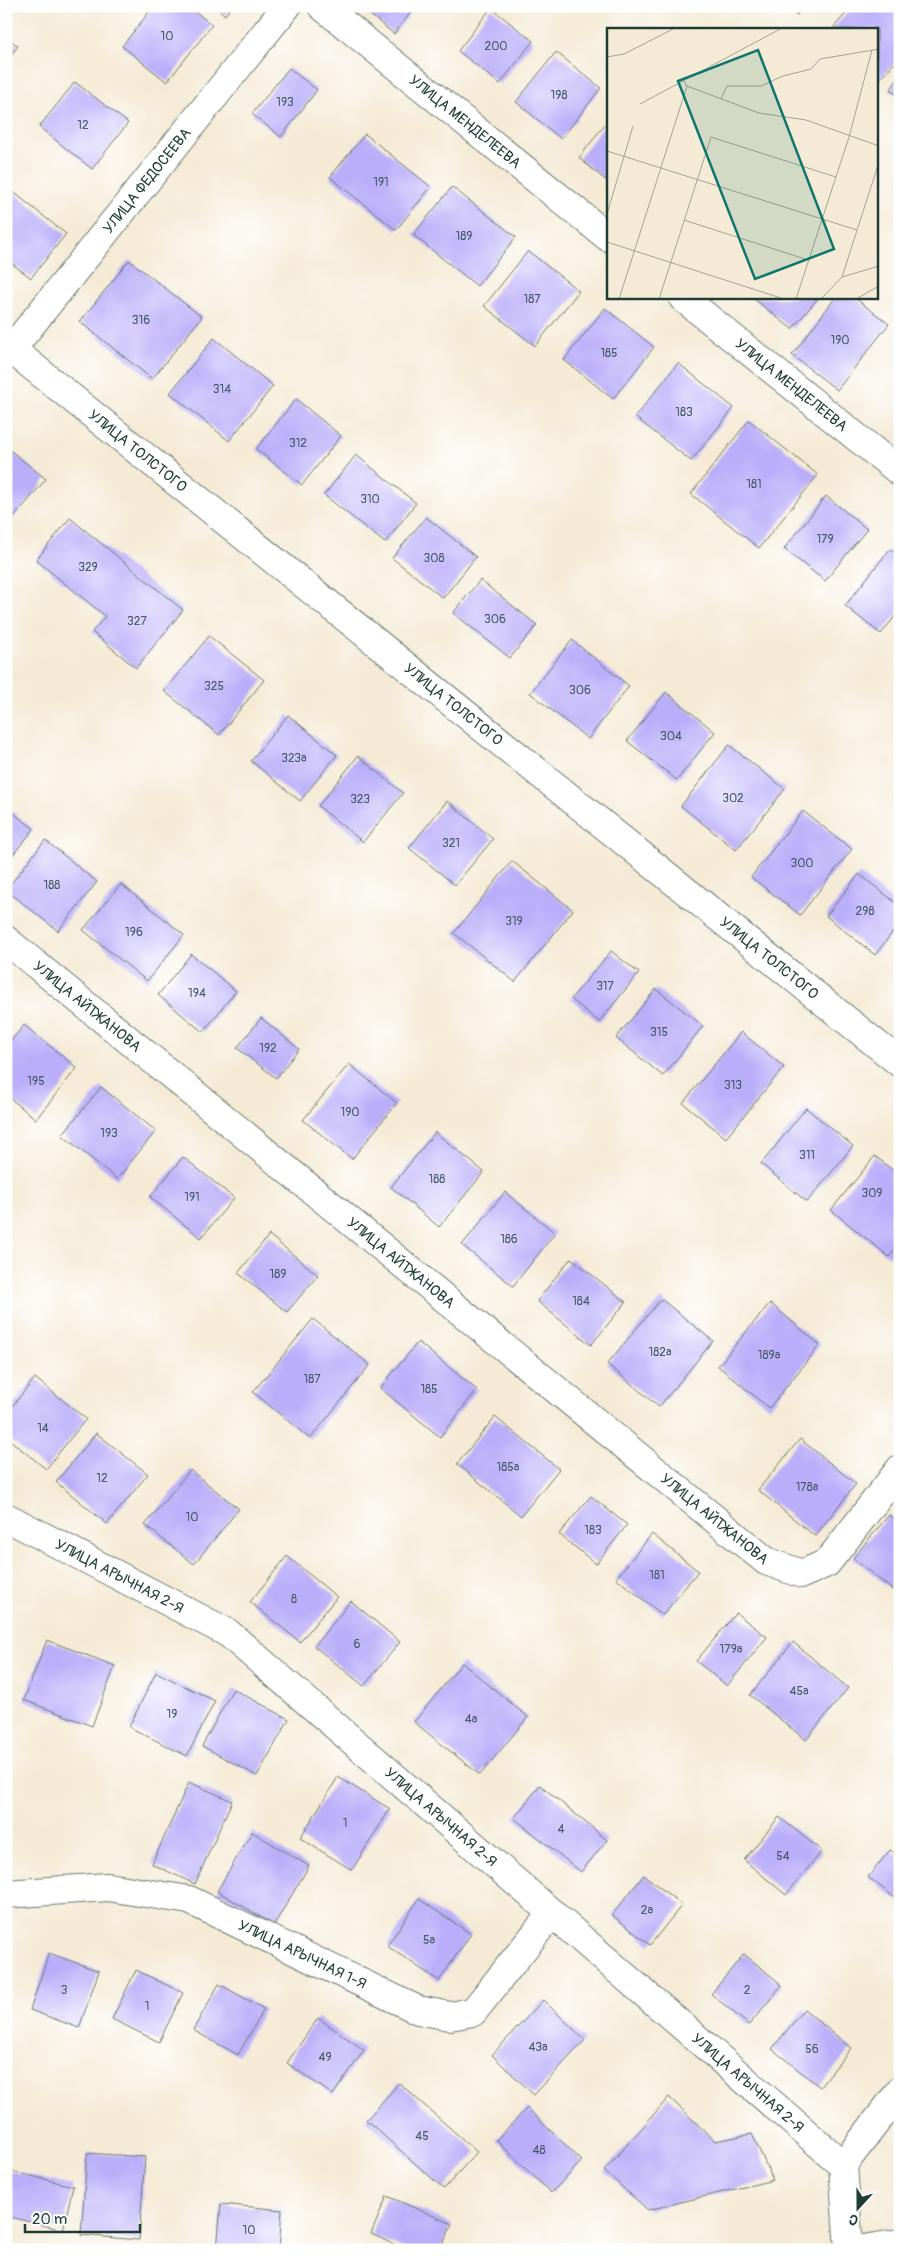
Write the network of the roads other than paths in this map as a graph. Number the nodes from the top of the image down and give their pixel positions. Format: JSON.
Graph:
{"nodes":[{"id":1,"x":288,"y":6,"type":"edge"},
{"id":2,"x":322,"y":6,"type":"edge"},
{"id":3,"x":607,"y":236,"type":"edge"},
{"id":4,"x":684,"y":299,"type":"edge"},
{"id":5,"x":8,"y":350,"type":"edge"},
{"id":6,"x":900,"y":472,"type":"edge"},
{"id":7,"x":6,"y":940,"type":"edge"},
{"id":8,"x":900,"y":1062,"type":"edge"},
{"id":9,"x":900,"y":1469,"type":"edge"},
{"id":10,"x":6,"y":1517,"type":"edge"},
{"id":11,"x":6,"y":1894,"type":"edge"},
{"id":12,"x":552,"y":1913,"type":"junction"},
{"id":13,"x":900,"y":2091,"type":"edge"},
{"id":14,"x":843,"y":2165,"type":"junction"},
{"id":15,"x":900,"y":2243,"type":"edge"},
{"id":16,"x":849,"y":2250,"type":"edge"},
{"id":17,"x":858,"y":2250,"type":"edge"}],
"edges":[{"from":1,"to":5,"type":"street","name":"УЛИЦА ФЕДОСЕЕВА"},
{"from":2,"to":3,"type":"street","name":"УЛИЦА МЕНДЕЛЕЕВА"},
{"from":4,"to":6,"type":"street","name":"УЛИЦА МЕНДЕЛЕЕВА"},
{"from":5,"to":8,"type":"street","name":"УЛИЦА ТОЛСТОГО"},
{"from":7,"to":9,"type":"street","name":"УЛИЦА АЙТЖАНОВА"},
{"from":10,"to":12,"type":"street","name":"УЛИЦА АРЫЧНАЯ 2-Я"},
{"from":11,"to":12,"type":"street","name":"УЛИЦА АРЫЧНАЯ 1-Я"},
{"from":12,"to":14,"type":"street","name":"УЛИЦА АРЫЧНАЯ 2-Я"},
{"from":13,"to":14,"type":"street"},
{"from":14,"to":16,"type":"street"},
{"from":15,"to":17,"type":"street"}]}
